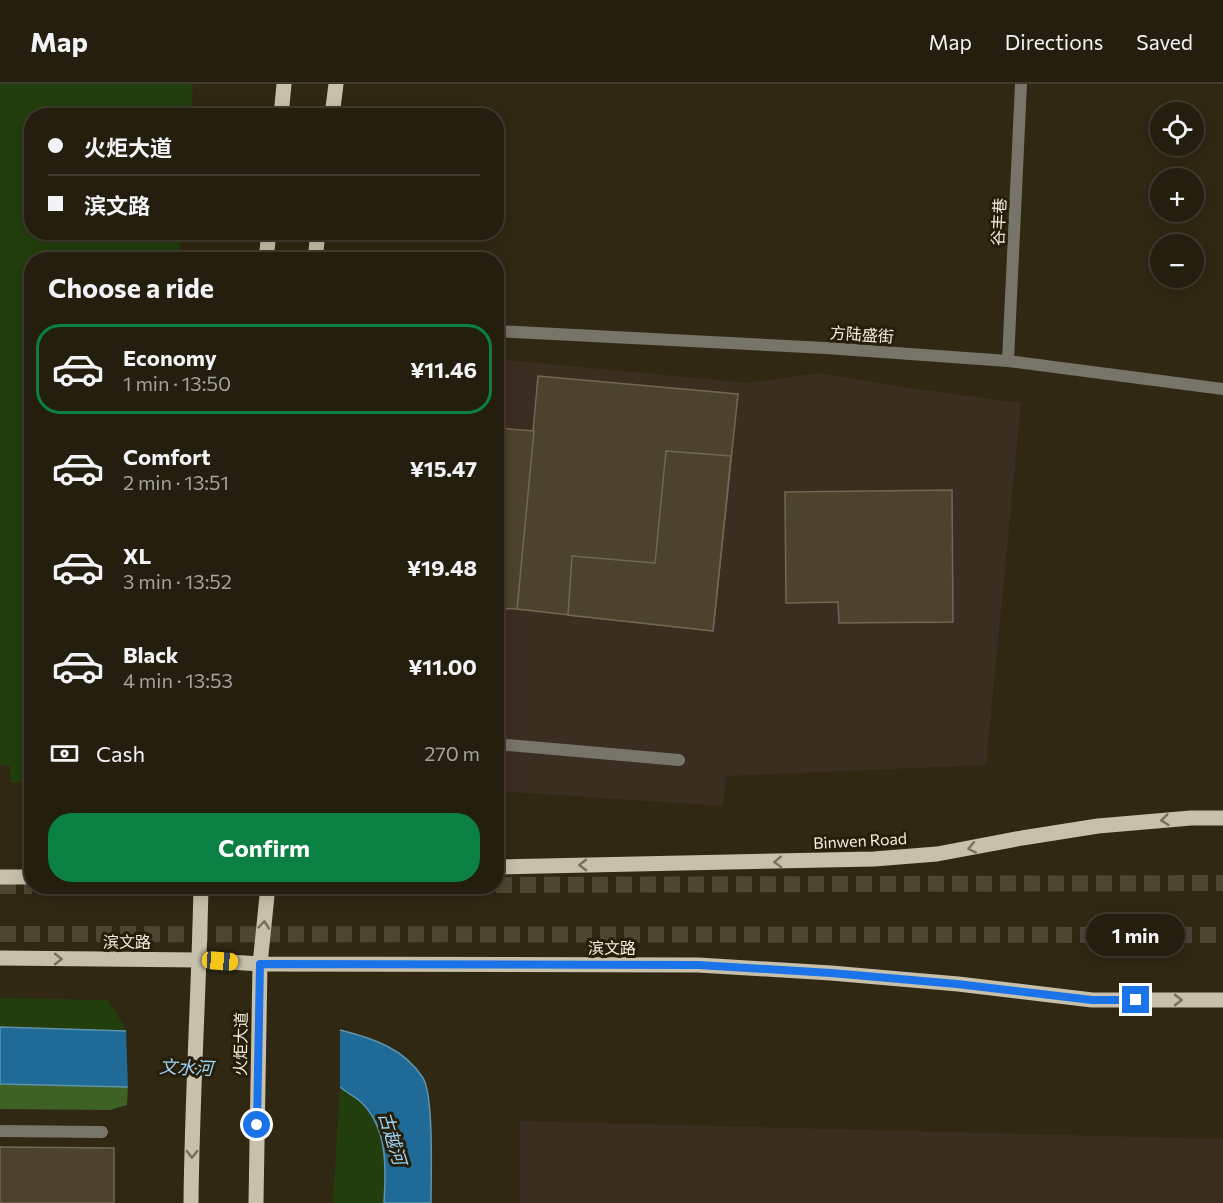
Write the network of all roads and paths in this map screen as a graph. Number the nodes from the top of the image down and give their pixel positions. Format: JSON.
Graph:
{"nodes":[{"id":1,"x":284,"y":84,"type":"edge"},
{"id":2,"x":336,"y":84,"type":"edge"},
{"id":3,"x":1021,"y":84,"type":"edge"},
{"id":4,"x":282,"y":108,"type":"edge"},
{"id":5,"x":333,"y":108,"type":"edge"},
{"id":6,"x":504,"y":331,"type":"edge"},
{"id":7,"x":1008,"y":361,"type":"junction"},
{"id":8,"x":1223,"y":389,"type":"edge"},
{"id":9,"x":504,"y":745,"type":"edge"},
{"id":10,"x":679,"y":760,"type":"dead end"},
{"id":11,"x":1223,"y":818,"type":"edge"},
{"id":12,"x":504,"y":867,"type":"edge"},
{"id":13,"x":0,"y":877,"type":"edge"},
{"id":14,"x":24,"y":877,"type":"edge"},
{"id":15,"x":201,"y":894,"type":"edge"},
{"id":16,"x":267,"y":894,"type":"edge"},
{"id":17,"x":0,"y":958,"type":"edge"},
{"id":18,"x":200,"y":960,"type":"junction"},
{"id":19,"x":260,"y":964,"type":"junction"},
{"id":20,"x":1223,"y":999,"type":"edge"},
{"id":21,"x":0,"y":1131,"type":"edge"},
{"id":22,"x":102,"y":1132,"type":"dead end"},
{"id":23,"x":191,"y":1203,"type":"edge"},
{"id":24,"x":256,"y":1203,"type":"edge"}],
"edges":[{"from":1,"to":4,"type":"main road"},
{"from":2,"to":5,"type":"main road"},
{"from":3,"to":7,"type":"street","name":"谷丰巷"},
{"from":6,"to":7,"type":"street","name":"方陆盛街"},
{"from":7,"to":8,"type":"street","name":"方陆盛街"},
{"from":9,"to":10,"type":"street"},
{"from":11,"to":12,"type":"main road","name":"Binwen Road","one_way":true},
{"from":13,"to":14,"type":"main road"},
{"from":15,"to":18,"type":"main road"},
{"from":19,"to":16,"type":"main road","name":"火炬大道","one_way":true},
{"from":17,"to":18,"type":"main road","name":"滨文路","one_way":true},
{"from":18,"to":19,"type":"main road","name":"滨文路"},
{"from":18,"to":23,"type":"main road","one_way":true},
{"from":19,"to":20,"type":"main road","name":"滨文路","one_way":true},
{"from":19,"to":24,"type":"main road","name":"火炬大道"},
{"from":21,"to":22,"type":"street"}]}
